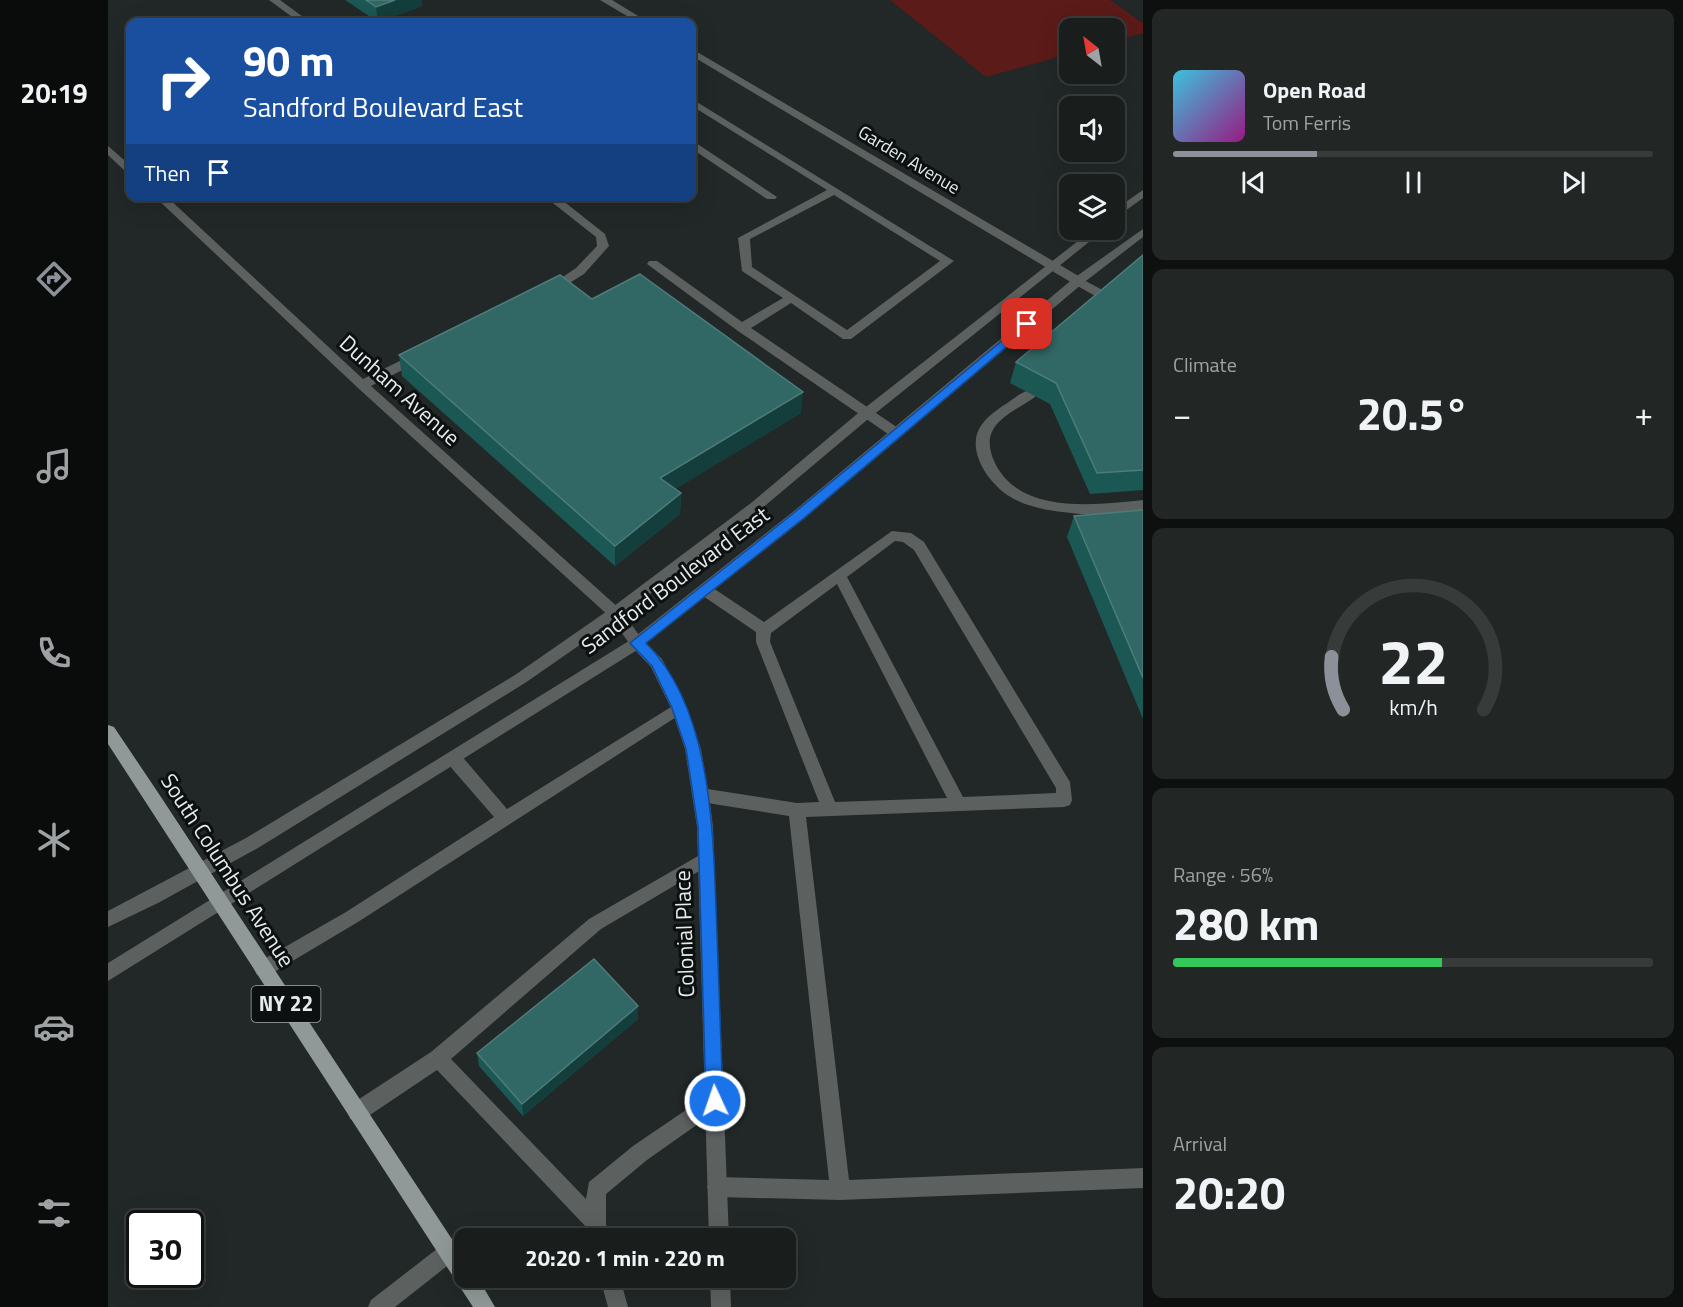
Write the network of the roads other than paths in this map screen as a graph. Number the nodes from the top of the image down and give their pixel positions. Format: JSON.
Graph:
{"nodes":[{"id":1,"x":274,"y":0,"type":"edge"},
{"id":2,"x":605,"y":0,"type":"edge"},
{"id":3,"x":299,"y":18,"type":"edge"},
{"id":4,"x":636,"y":18,"type":"edge"},
{"id":5,"x":696,"y":54,"type":"edge"},
{"id":6,"x":696,"y":105,"type":"edge"},
{"id":7,"x":696,"y":148,"type":"edge"},
{"id":8,"x":108,"y":149,"type":"edge"},
{"id":9,"x":126,"y":166,"type":"edge"},
{"id":10,"x":834,"y":191,"type":"junction"},
{"id":11,"x":1143,"y":193,"type":"edge"},
{"id":12,"x":771,"y":197,"type":"dead end"},
{"id":13,"x":164,"y":201,"type":"edge"},
{"id":14,"x":556,"y":201,"type":"edge"},
{"id":15,"x":1125,"y":207,"type":"edge"},
{"id":16,"x":1143,"y":232,"type":"edge"},
{"id":17,"x":1086,"y":240,"type":"edge"},
{"id":18,"x":653,"y":264,"type":"dead end"},
{"id":19,"x":1052,"y":267,"type":"junction"},
{"id":20,"x":1078,"y":282,"type":"junction"},
{"id":21,"x":536,"y":298,"type":"edge"},
{"id":22,"x":791,"y":298,"type":"junction"},
{"id":23,"x":1108,"y":298,"type":"edge"},
{"id":24,"x":742,"y":328,"type":"junction"},
{"id":25,"x":429,"y":352,"type":"edge"},
{"id":26,"x":362,"y":385,"type":"junction"},
{"id":27,"x":1030,"y":394,"type":"edge"},
{"id":28,"x":866,"y":414,"type":"junction"},
{"id":29,"x":896,"y":433,"type":"junction"},
{"id":30,"x":1143,"y":505,"type":"edge"},
{"id":31,"x":1095,"y":510,"type":"junction"},
{"id":32,"x":1108,"y":533,"type":"edge"},
{"id":33,"x":839,"y":574,"type":"junction"},
{"id":34,"x":705,"y":590,"type":"junction"},
{"id":35,"x":615,"y":613,"type":"junction"},
{"id":36,"x":764,"y":630,"type":"junction"},
{"id":37,"x":637,"y":643,"type":"junction"},
{"id":38,"x":679,"y":708,"type":"junction"},
{"id":39,"x":108,"y":730,"type":"edge"},
{"id":40,"x":454,"y":759,"type":"junction"},
{"id":41,"x":701,"y":795,"type":"junction"},
{"id":42,"x":959,"y":805,"type":"junction"},
{"id":43,"x":830,"y":809,"type":"junction"},
{"id":44,"x":797,"y":810,"type":"junction"},
{"id":45,"x":506,"y":819,"type":"junction"},
{"id":46,"x":705,"y":859,"type":"junction"},
{"id":47,"x":203,"y":871,"type":"junction"},
{"id":48,"x":222,"y":903,"type":"junction"},
{"id":49,"x":108,"y":918,"type":"edge"},
{"id":50,"x":263,"y":969,"type":"junction"},
{"id":51,"x":108,"y":973,"type":"edge"},
{"id":52,"x":438,"y":1058,"type":"junction"},
{"id":53,"x":715,"y":1101,"type":"junction"},
{"id":54,"x":357,"y":1112,"type":"junction"},
{"id":55,"x":1143,"y":1178,"type":"edge"},
{"id":56,"x":717,"y":1187,"type":"junction"},
{"id":57,"x":840,"y":1190,"type":"junction"},
{"id":58,"x":594,"y":1228,"type":"edge"},
{"id":59,"x":598,"y":1228,"type":"edge"},
{"id":60,"x":719,"y":1228,"type":"edge"},
{"id":61,"x":449,"y":1252,"type":"junction"},
{"id":62,"x":454,"y":1260,"type":"edge"},
{"id":63,"x":472,"y":1288,"type":"edge"},
{"id":64,"x":613,"y":1288,"type":"edge"},
{"id":65,"x":721,"y":1288,"type":"edge"},
{"id":66,"x":378,"y":1307,"type":"edge"},
{"id":67,"x":485,"y":1307,"type":"edge"},
{"id":68,"x":618,"y":1307,"type":"edge"},
{"id":69,"x":722,"y":1307,"type":"edge"}],
"edges":[{"from":1,"to":3,"type":"street"},
{"from":2,"to":4,"type":"street"},
{"from":5,"to":19,"type":"street","name":"Garden Avenue"},
{"from":6,"to":10,"type":"street"},
{"from":7,"to":12,"type":"street"},
{"from":8,"to":9,"type":"street"},
{"from":10,"to":22,"type":"street"},
{"from":10,"to":22,"type":"street"},
{"from":11,"to":15,"type":"street"},
{"from":13,"to":26,"type":"street","name":"Dunham Avenue"},
{"from":14,"to":21,"type":"street"},
{"from":16,"to":20,"type":"street","name":"Sandford Boulevard East"},
{"from":17,"to":19,"type":"street","name":"Sandford Boulevard East"},
{"from":18,"to":24,"type":"street"},
{"from":19,"to":20,"type":"street","name":"Garden Avenue"},
{"from":19,"to":28,"type":"street","name":"Sandford Boulevard East"},
{"from":20,"to":23,"type":"street","name":"Garden Avenue"},
{"from":20,"to":29,"type":"street","name":"Sandford Boulevard East"},
{"from":22,"to":24,"type":"street"},
{"from":24,"to":28,"type":"street"},
{"from":25,"to":26,"type":"street"},
{"from":26,"to":35,"type":"street","name":"Dunham Avenue"},
{"from":27,"to":31,"type":"street"},
{"from":28,"to":29,"type":"street"},
{"from":28,"to":35,"type":"street","name":"Sandford Boulevard East"},
{"from":29,"to":34,"type":"street","name":"Sandford Boulevard East"},
{"from":30,"to":31,"type":"street"},
{"from":31,"to":32,"type":"street"},
{"from":33,"to":36,"type":"street"},
{"from":33,"to":42,"type":"street"},
{"from":33,"to":42,"type":"street"},
{"from":34,"to":36,"type":"street"},
{"from":34,"to":37,"type":"street","name":"Sandford Boulevard East"},
{"from":35,"to":37,"type":"street","name":"Dunham Avenue"},
{"from":35,"to":47,"type":"street","name":"Sandford Boulevard East"},
{"from":36,"to":43,"type":"street"},
{"from":37,"to":38,"type":"street","name":"Colonial Place"},
{"from":37,"to":40,"type":"street","name":"Sandford Boulevard East"},
{"from":38,"to":41,"type":"street","name":"Colonial Place"},
{"from":38,"to":45,"type":"street"},
{"from":39,"to":47,"type":"main road","name":"South Columbus Avenue","number":"NY 22"},
{"from":40,"to":45,"type":"street"},
{"from":40,"to":48,"type":"street","name":"Sandford Boulevard East"},
{"from":41,"to":44,"type":"street"},
{"from":41,"to":46,"type":"street","name":"Colonial Place"},
{"from":42,"to":43,"type":"street"},
{"from":43,"to":44,"type":"street"},
{"from":44,"to":57,"type":"street"},
{"from":45,"to":50,"type":"street"},
{"from":46,"to":52,"type":"street"},
{"from":46,"to":53,"type":"street","name":"Colonial Place"},
{"from":47,"to":48,"type":"main road","name":"South Columbus Avenue","number":"NY 22"},
{"from":47,"to":49,"type":"street","name":"Sandford Boulevard East"},
{"from":48,"to":50,"type":"main road","name":"South Columbus Avenue","number":"NY 22"},
{"from":48,"to":51,"type":"street","name":"Sandford Boulevard East"},
{"from":50,"to":54,"type":"main road","name":"South Columbus Avenue","number":"NY 22"},
{"from":52,"to":54,"type":"street"},
{"from":52,"to":58,"type":"street"},
{"from":53,"to":56,"type":"street","name":"Colonial Place"},
{"from":53,"to":59,"type":"street"},
{"from":54,"to":61,"type":"main road","name":"South Columbus Avenue","number":"NY 22"},
{"from":55,"to":57,"type":"street"},
{"from":56,"to":57,"type":"street"},
{"from":56,"to":60,"type":"street","name":"Colonial Place"},
{"from":61,"to":62,"type":"main road","name":"South Columbus Avenue","number":"NY 22"},
{"from":61,"to":66,"type":"street"},
{"from":63,"to":67,"type":"main road","name":"South Columbus Avenue","number":"NY 22"},
{"from":64,"to":68,"type":"street"},
{"from":65,"to":69,"type":"street"}]}
